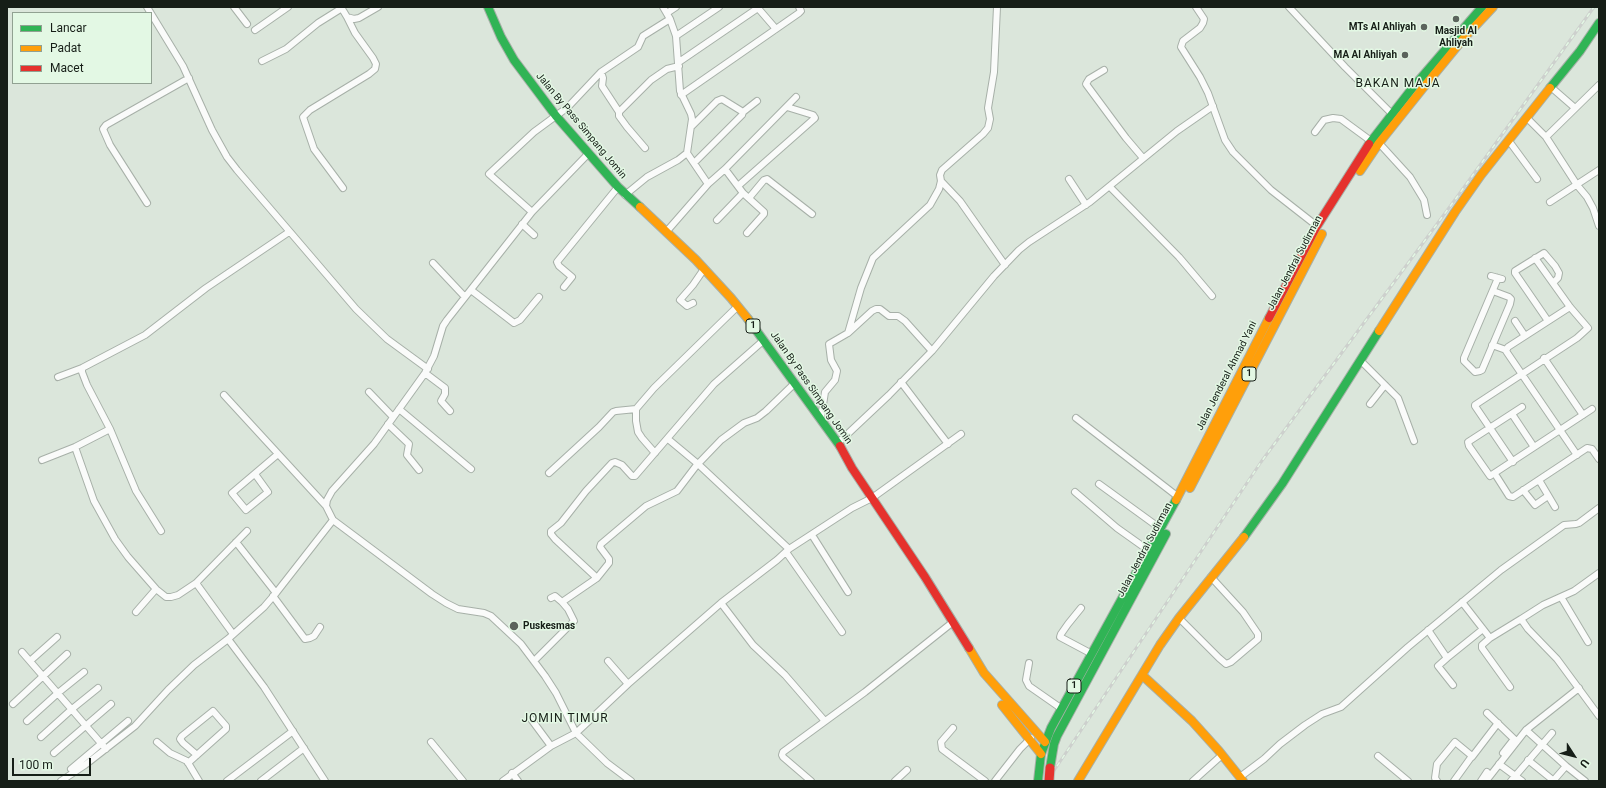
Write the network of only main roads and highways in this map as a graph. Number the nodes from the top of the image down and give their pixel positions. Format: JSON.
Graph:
{"nodes":[{"id":1,"x":488,"y":7,"type":"edge"},
{"id":2,"x":1481,"y":7,"type":"edge"},
{"id":3,"x":1493,"y":7,"type":"edge"},
{"id":4,"x":1599,"y":23,"type":"edge"},
{"id":5,"x":1375,"y":142,"type":"junction"},
{"id":6,"x":984,"y":673,"type":"junction"},
{"id":7,"x":1142,"y":675,"type":"junction"},
{"id":8,"x":1021,"y":716,"type":"junction"},
{"id":9,"x":1051,"y":728,"type":"junction"},
{"id":10,"x":1033,"y":736,"type":"junction"},
{"id":11,"x":1045,"y":742,"type":"junction"},
{"id":12,"x":1041,"y":754,"type":"junction"},
{"id":13,"x":1242,"y":779,"type":"edge"},
{"id":14,"x":1038,"y":781,"type":"edge"},
{"id":15,"x":1049,"y":781,"type":"edge"},
{"id":16,"x":1078,"y":781,"type":"edge"}],
"edges":[{"from":1,"to":6,"type":"main road","name":"Jalan By Pass Simpang Jomin","number":"1"},
{"from":2,"to":5,"type":"main road","name":"Jalan Jenderal Ahmad Yani","number":"1"},
{"from":3,"to":5,"type":"main road","name":"Jalan Jendral Sudirman","number":"1"},
{"from":4,"to":7,"type":"main road"},
{"from":5,"to":9,"type":"main road","name":"Jalan Jenderal Ahmad Yani","number":"1"},
{"from":5,"to":15,"type":"main road","name":"Jalan Jendral Sudirman","number":"1","bridge":true},
{"from":6,"to":8,"type":"main road","name":"Jalan By Pass Simpang Jomin","number":"1"},
{"from":6,"to":10,"type":"main road","name":"Jalan By Pass Simpang Jomin","number":"1"},
{"from":7,"to":13,"type":"main road"},
{"from":7,"to":16,"type":"main road"},
{"from":8,"to":9,"type":"main road"},
{"from":8,"to":10,"type":"main road","name":"Jalan By Pass Simpang Jomin","number":"1"},
{"from":9,"to":11,"type":"main road","name":"Jalan Jenderal Ahmad Yani","number":"1"},
{"from":10,"to":11,"type":"main road","name":"Jalan By Pass Simpang Jomin","number":"1"},
{"from":10,"to":12,"type":"main road","name":"Jalan By Pass Simpang Jomin","number":"1"},
{"from":11,"to":12,"type":"main road","name":"Jalan Jenderal Ahmad Yani","number":"1"},
{"from":12,"to":14,"type":"main road","name":"Jalan Jenderal Ahmad Yani","number":"1"}]}
